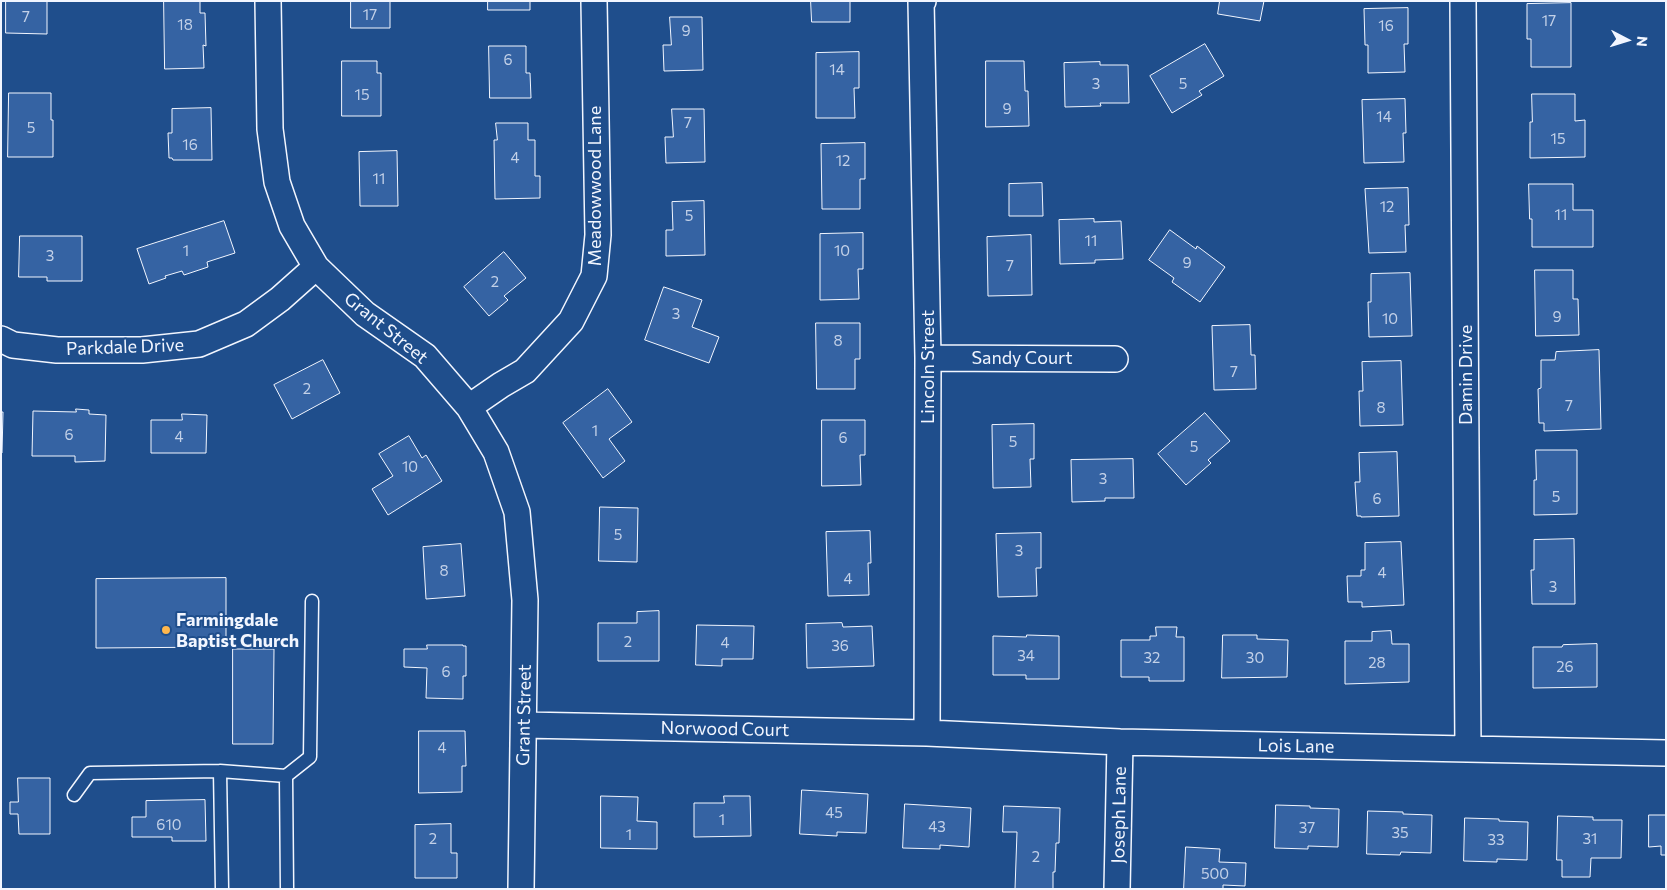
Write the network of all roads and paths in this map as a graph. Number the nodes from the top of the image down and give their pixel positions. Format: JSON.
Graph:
{"nodes":[{"id":1,"x":268,"y":1,"type":"edge"},
{"id":2,"x":594,"y":1,"type":"edge"},
{"id":3,"x":922,"y":1,"type":"edge"},
{"id":4,"x":1463,"y":1,"type":"edge"},
{"id":5,"x":316,"y":267,"type":"junction"},
{"id":6,"x":1,"y":339,"type":"edge"},
{"id":7,"x":928,"y":358,"type":"junction"},
{"id":8,"x":1115,"y":359,"type":"dead end"},
{"id":9,"x":469,"y":407,"type":"junction"},
{"id":10,"x":312,"y":601,"type":"dead end"},
{"id":11,"x":524,"y":725,"type":"junction"},
{"id":12,"x":927,"y":733,"type":"junction"},
{"id":13,"x":1120,"y":742,"type":"junction"},
{"id":14,"x":1468,"y":749,"type":"junction"},
{"id":15,"x":1666,"y":753,"type":"edge"},
{"id":16,"x":220,"y":771,"type":"junction"},
{"id":17,"x":286,"y":776,"type":"junction"},
{"id":18,"x":74,"y":796,"type":"dead end"},
{"id":19,"x":222,"y":889,"type":"edge"},
{"id":20,"x":287,"y":889,"type":"edge"},
{"id":21,"x":521,"y":889,"type":"edge"},
{"id":22,"x":1117,"y":889,"type":"edge"}],
"edges":[{"from":1,"to":5,"type":"street","name":"Grant Street"},
{"from":2,"to":9,"type":"street","name":"Meadowwood Lane"},
{"from":3,"to":7,"type":"street","name":"Lincoln Street"},
{"from":4,"to":14,"type":"street","name":"Damin Drive"},
{"from":5,"to":6,"type":"street","name":"Parkdale Drive"},
{"from":5,"to":9,"type":"street","name":"Grant Street"},
{"from":7,"to":8,"type":"street","name":"Sandy Court"},
{"from":7,"to":12,"type":"street","name":"Lincoln Street"},
{"from":9,"to":11,"type":"street","name":"Grant Street"},
{"from":10,"to":17,"type":"lane"},
{"from":11,"to":12,"type":"street","name":"Norwood Court"},
{"from":11,"to":21,"type":"street","name":"Grant Street"},
{"from":12,"to":13,"type":"street","name":"Lois Lane"},
{"from":13,"to":14,"type":"street","name":"Lois Lane"},
{"from":13,"to":22,"type":"street","name":"Joseph Lane"},
{"from":14,"to":15,"type":"street","name":"Lois Lane"},
{"from":16,"to":17,"type":"lane"},
{"from":16,"to":18,"type":"lane"},
{"from":16,"to":19,"type":"lane"},
{"from":17,"to":20,"type":"lane"}]}
